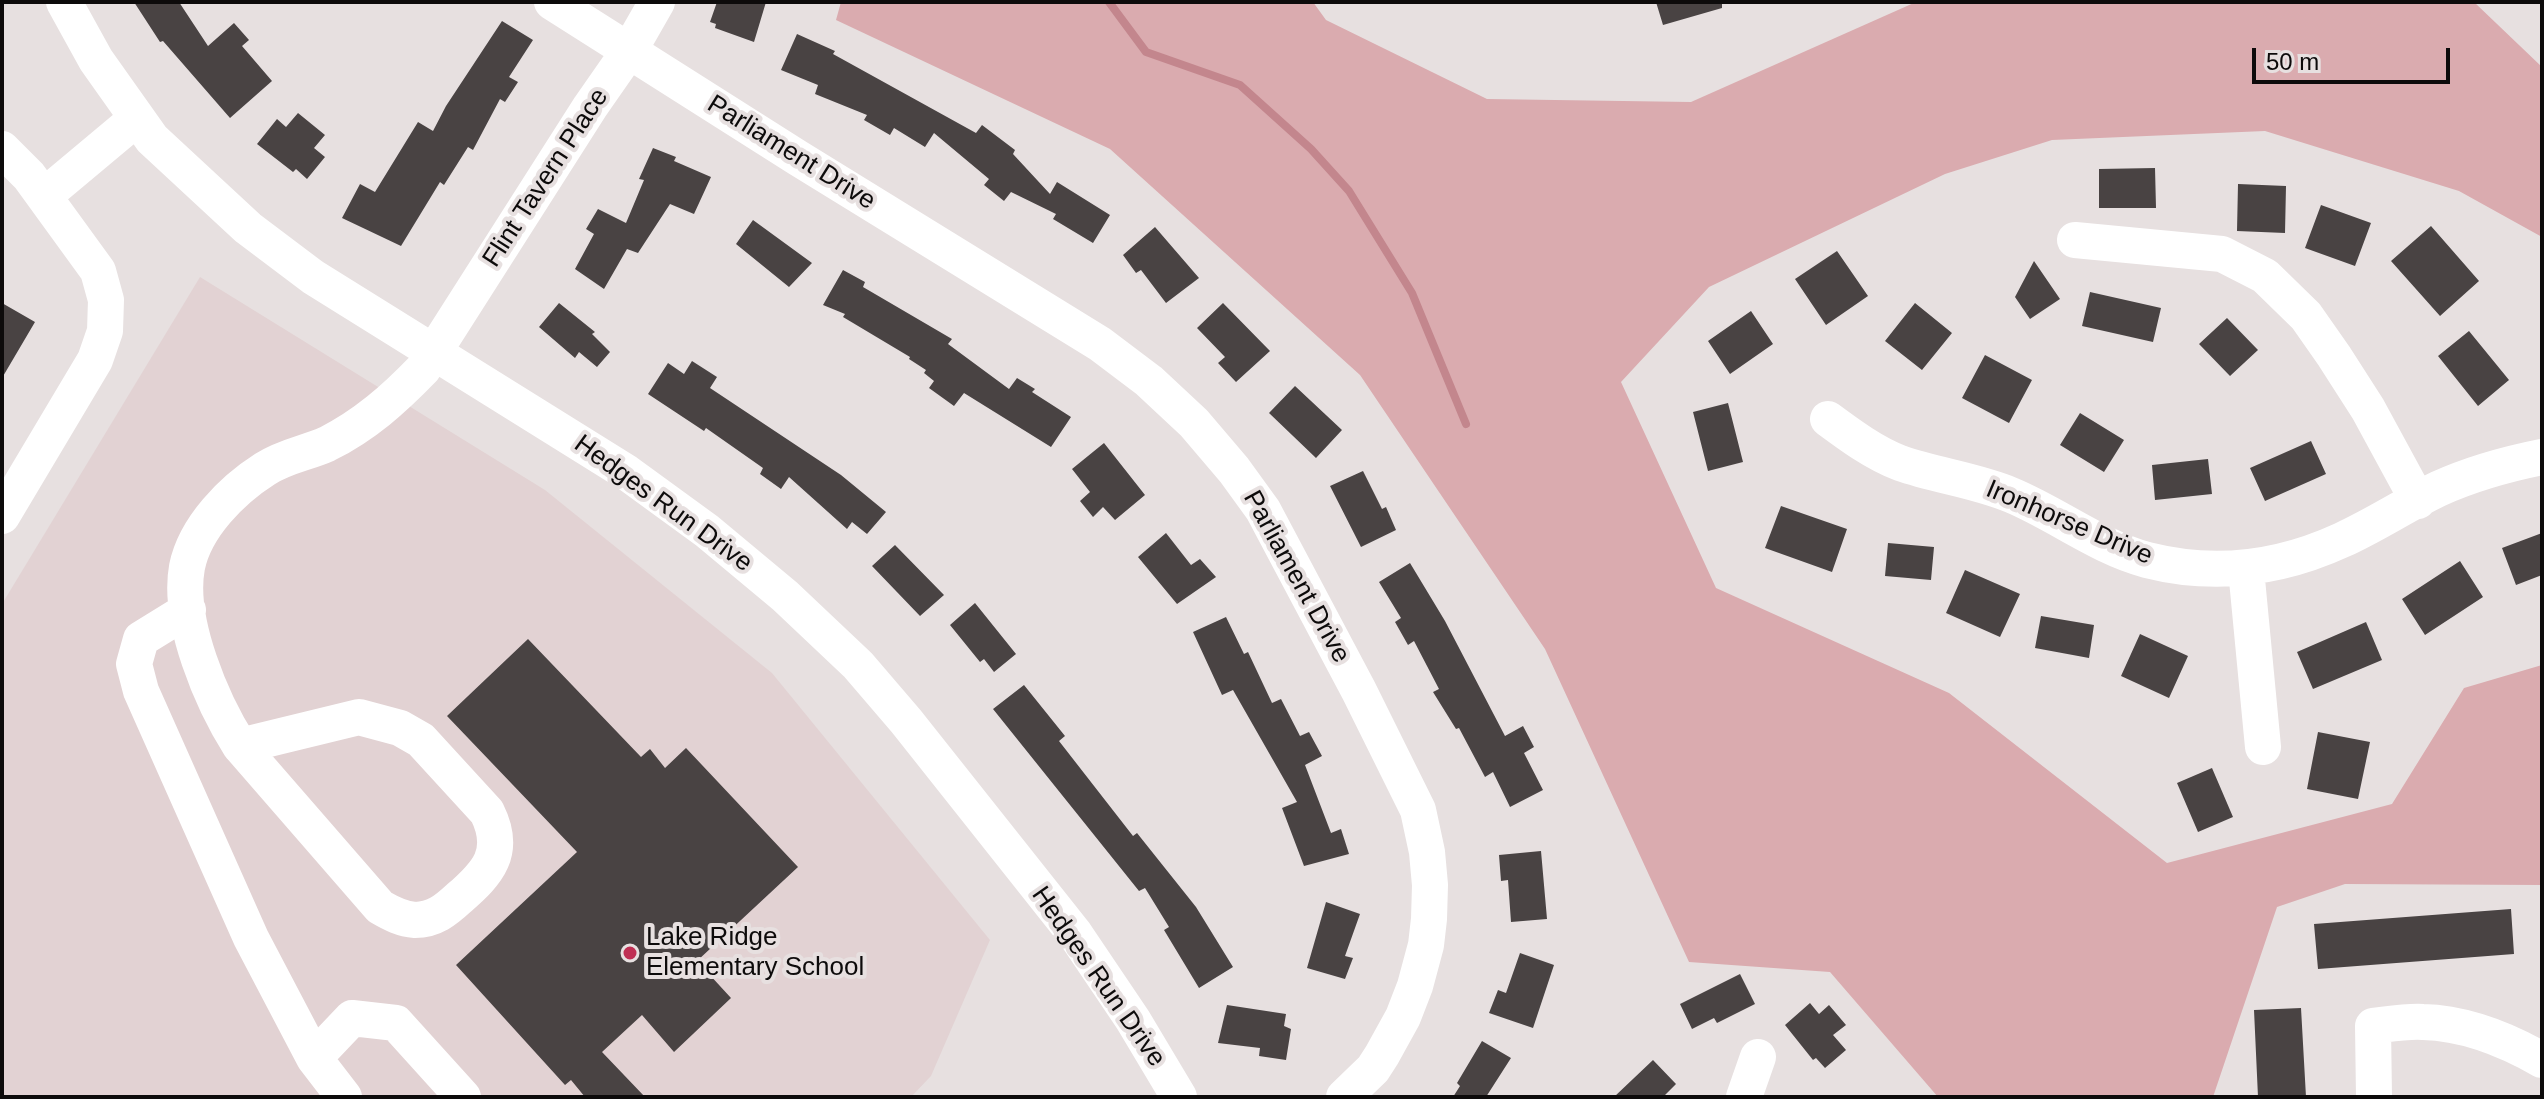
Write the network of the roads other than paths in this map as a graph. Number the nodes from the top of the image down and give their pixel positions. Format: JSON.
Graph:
{"nodes":[{"id":1,"x":64,"y":2,"type":"edge"},
{"id":2,"x":552,"y":2,"type":"edge"},
{"id":3,"x":657,"y":2,"type":"edge"},
{"id":4,"x":629,"y":51,"type":"junction"},
{"id":5,"x":136,"y":119,"type":"junction"},
{"id":6,"x":2,"y":149,"type":"edge"},
{"id":7,"x":44,"y":196,"type":"junction"},
{"id":8,"x":2075,"y":240,"type":"dead end"},
{"id":9,"x":434,"y":353,"type":"junction"},
{"id":10,"x":1828,"y":419,"type":"dead end"},
{"id":11,"x":2542,"y":457,"type":"edge"},
{"id":12,"x":2418,"y":501,"type":"junction"},
{"id":13,"x":2,"y":516,"type":"edge"},
{"id":14,"x":2246,"y":569,"type":"junction"},
{"id":15,"x":188,"y":610,"type":"junction"},
{"id":16,"x":240,"y":746,"type":"junction"},
{"id":17,"x":2263,"y":747,"type":"dead end"},
{"id":18,"x":1758,"y":1057,"type":"dead end"},
{"id":19,"x":314,"y":1058,"type":"junction"},
{"id":20,"x":2542,"y":1060,"type":"edge"},
{"id":21,"x":344,"y":1097,"type":"edge"},
{"id":22,"x":463,"y":1097,"type":"edge"},
{"id":23,"x":1179,"y":1097,"type":"edge"},
{"id":24,"x":1344,"y":1097,"type":"edge"},
{"id":25,"x":1744,"y":1097,"type":"edge"},
{"id":26,"x":2374,"y":1097,"type":"edge"}],
"edges":[{"from":1,"to":5,"type":"street","name":"Hedges Run Drive"},
{"from":2,"to":4,"type":"street","name":"Parliament Drive"},
{"from":3,"to":4,"type":"street","name":"Flint Tavern Place"},
{"from":4,"to":9,"type":"street","name":"Flint Tavern Place"},
{"from":4,"to":24,"type":"street","name":"Parliament Drive"},
{"from":5,"to":7,"type":"street"},
{"from":5,"to":9,"type":"street","name":"Hedges Run Drive"},
{"from":6,"to":7,"type":"street"},
{"from":7,"to":13,"type":"street"},
{"from":8,"to":12,"type":"street"},
{"from":9,"to":15,"type":"street","name":"Flint Tavern Place"},
{"from":9,"to":23,"type":"street","name":"Hedges Run Drive"},
{"from":10,"to":14,"type":"street","name":"Ironhorse Drive"},
{"from":11,"to":12,"type":"street","name":"Ironhorse Drive"},
{"from":12,"to":14,"type":"street","name":"Ironhorse Drive"},
{"from":14,"to":17,"type":"street"},
{"from":15,"to":16,"type":"street","name":"Flint Tavern Place"},
{"from":15,"to":19,"type":"street"},
{"from":16,"to":16,"type":"street","name":"Flint Tavern Place"},
{"from":18,"to":25,"type":"street"},
{"from":19,"to":21,"type":"street"},
{"from":19,"to":22,"type":"street"},
{"from":20,"to":26,"type":"street"}]}
